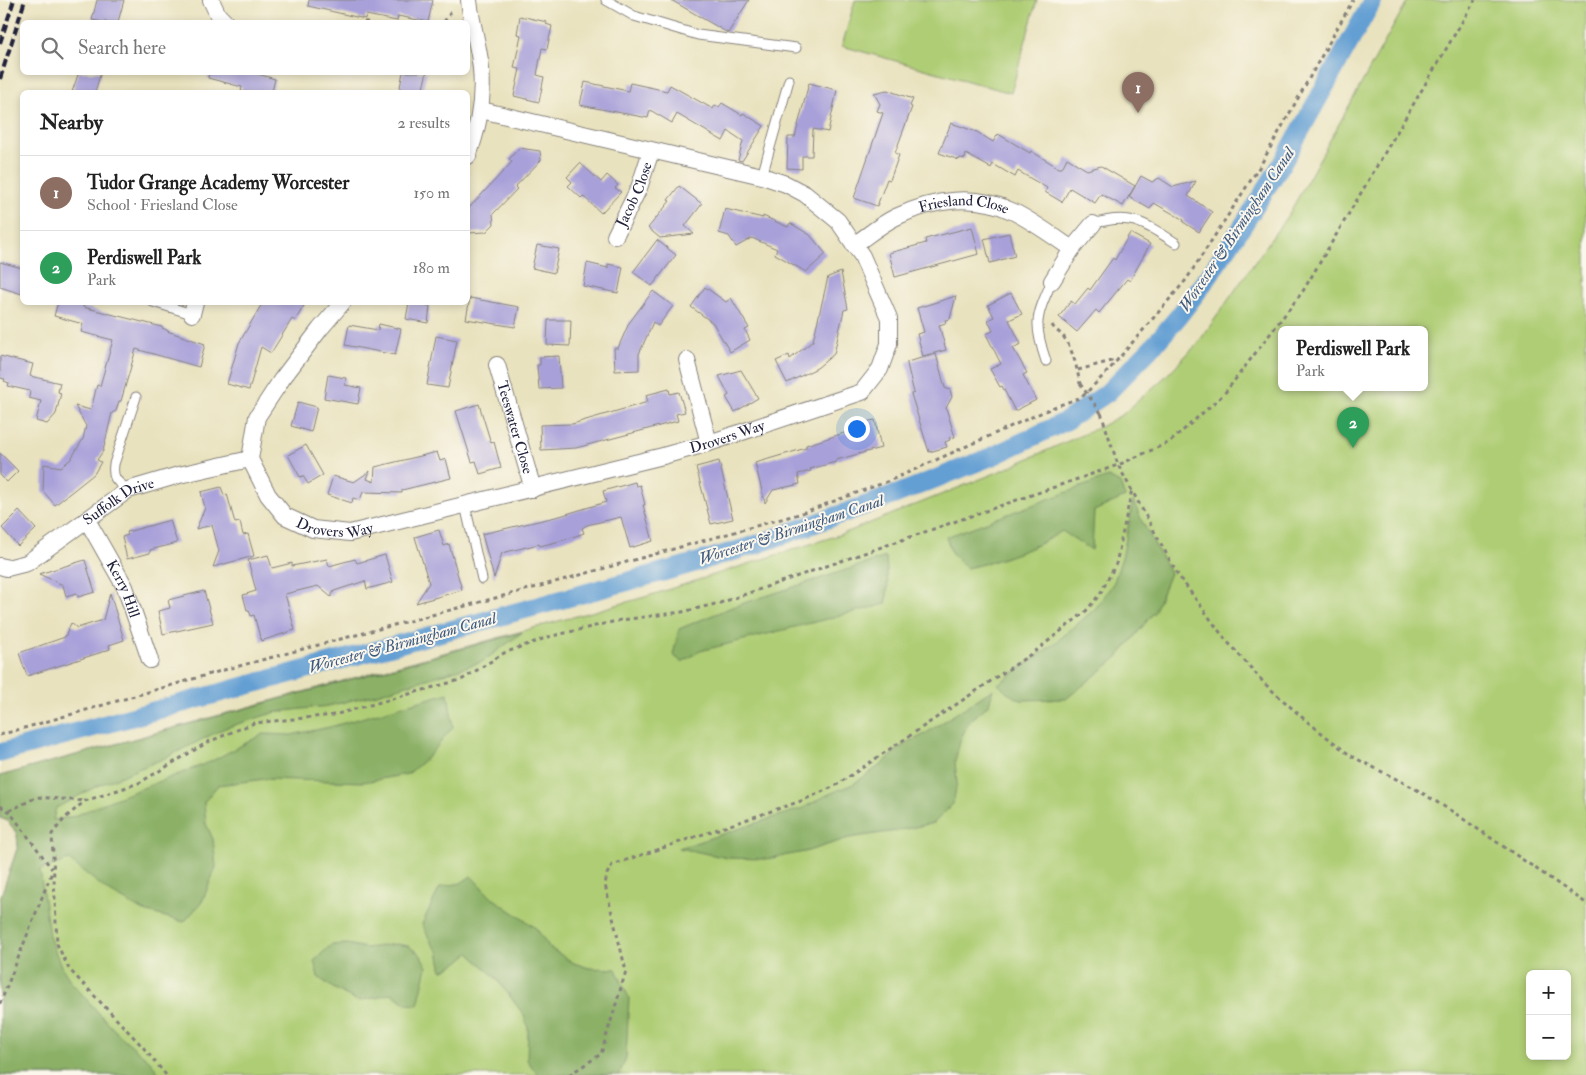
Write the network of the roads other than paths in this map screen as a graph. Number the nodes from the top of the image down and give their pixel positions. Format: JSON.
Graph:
{"nodes":[{"id":1,"x":212,"y":0,"type":"edge"},
{"id":2,"x":469,"y":0,"type":"edge"},
{"id":3,"x":606,"y":0,"type":"edge"},
{"id":4,"x":224,"y":20,"type":"edge"},
{"id":5,"x":796,"y":48,"type":"dead end"},
{"id":6,"x":789,"y":80,"type":"dead end"},
{"id":7,"x":481,"y":110,"type":"junction"},
{"id":8,"x":470,"y":149,"type":"edge"},
{"id":9,"x":651,"y":151,"type":"junction"},
{"id":10,"x":762,"y":176,"type":"junction"},
{"id":11,"x":1093,"y":224,"type":"joint"},
{"id":12,"x":615,"y":236,"type":"dead end"},
{"id":13,"x":1176,"y":243,"type":"dead end"},
{"id":14,"x":854,"y":245,"type":"junction"},
{"id":15,"x":1072,"y":249,"type":"junction"},
{"id":16,"x":1052,"y":281,"type":"joint"},
{"id":17,"x":174,"y":305,"type":"edge"},
{"id":18,"x":341,"y":305,"type":"edge"},
{"id":19,"x":194,"y":308,"type":"edge"},
{"id":20,"x":687,"y":360,"type":"dead end"},
{"id":21,"x":1046,"y":361,"type":"dead end"},
{"id":22,"x":497,"y":365,"type":"dead end"},
{"id":23,"x":136,"y":397,"type":"dead end"},
{"id":24,"x":709,"y":443,"type":"junction"},
{"id":25,"x":250,"y":458,"type":"junction"},
{"id":26,"x":533,"y":489,"type":"junction"},
{"id":27,"x":128,"y":490,"type":"junction"},
{"id":28,"x":464,"y":505,"type":"junction"},
{"id":29,"x":87,"y":520,"type":"junction"},
{"id":30,"x":0,"y":566,"type":"edge"},
{"id":31,"x":482,"y":579,"type":"dead end"},
{"id":32,"x":150,"y":660,"type":"dead end"}],
"edges":[{"from":1,"to":4,"type":"street"},
{"from":2,"to":7,"type":"street"},
{"from":3,"to":5,"type":"lane"},
{"from":6,"to":10,"type":"lane"},
{"from":7,"to":8,"type":"street"},
{"from":7,"to":9,"type":"street","name":"Drovers Way"},
{"from":9,"to":10,"type":"street","name":"Drovers Way"},
{"from":9,"to":12,"type":"street","name":"Jacob Close"},
{"from":10,"to":14,"type":"street","name":"Drovers Way"},
{"from":11,"to":13,"type":"lane"},
{"from":11,"to":15,"type":"street"},
{"from":14,"to":15,"type":"street","name":"Friesland Close"},
{"from":14,"to":24,"type":"street","name":"Drovers Way"},
{"from":15,"to":16,"type":"street"},
{"from":16,"to":21,"type":"lane"},
{"from":17,"to":19,"type":"lane"},
{"from":18,"to":25,"type":"street"},
{"from":20,"to":24,"type":"street"},
{"from":22,"to":26,"type":"street","name":"Teeswater Close"},
{"from":23,"to":27,"type":"lane"},
{"from":24,"to":26,"type":"street","name":"Drovers Way"},
{"from":25,"to":27,"type":"street","name":"Suffolk Drive"},
{"from":25,"to":28,"type":"street","name":"Drovers Way"},
{"from":26,"to":28,"type":"street","name":"Drovers Way"},
{"from":27,"to":29,"type":"street","name":"Suffolk Drive"},
{"from":28,"to":31,"type":"lane"},
{"from":29,"to":30,"type":"street","name":"Suffolk Drive"},
{"from":29,"to":32,"type":"street","name":"Kerry Hill"}]}
